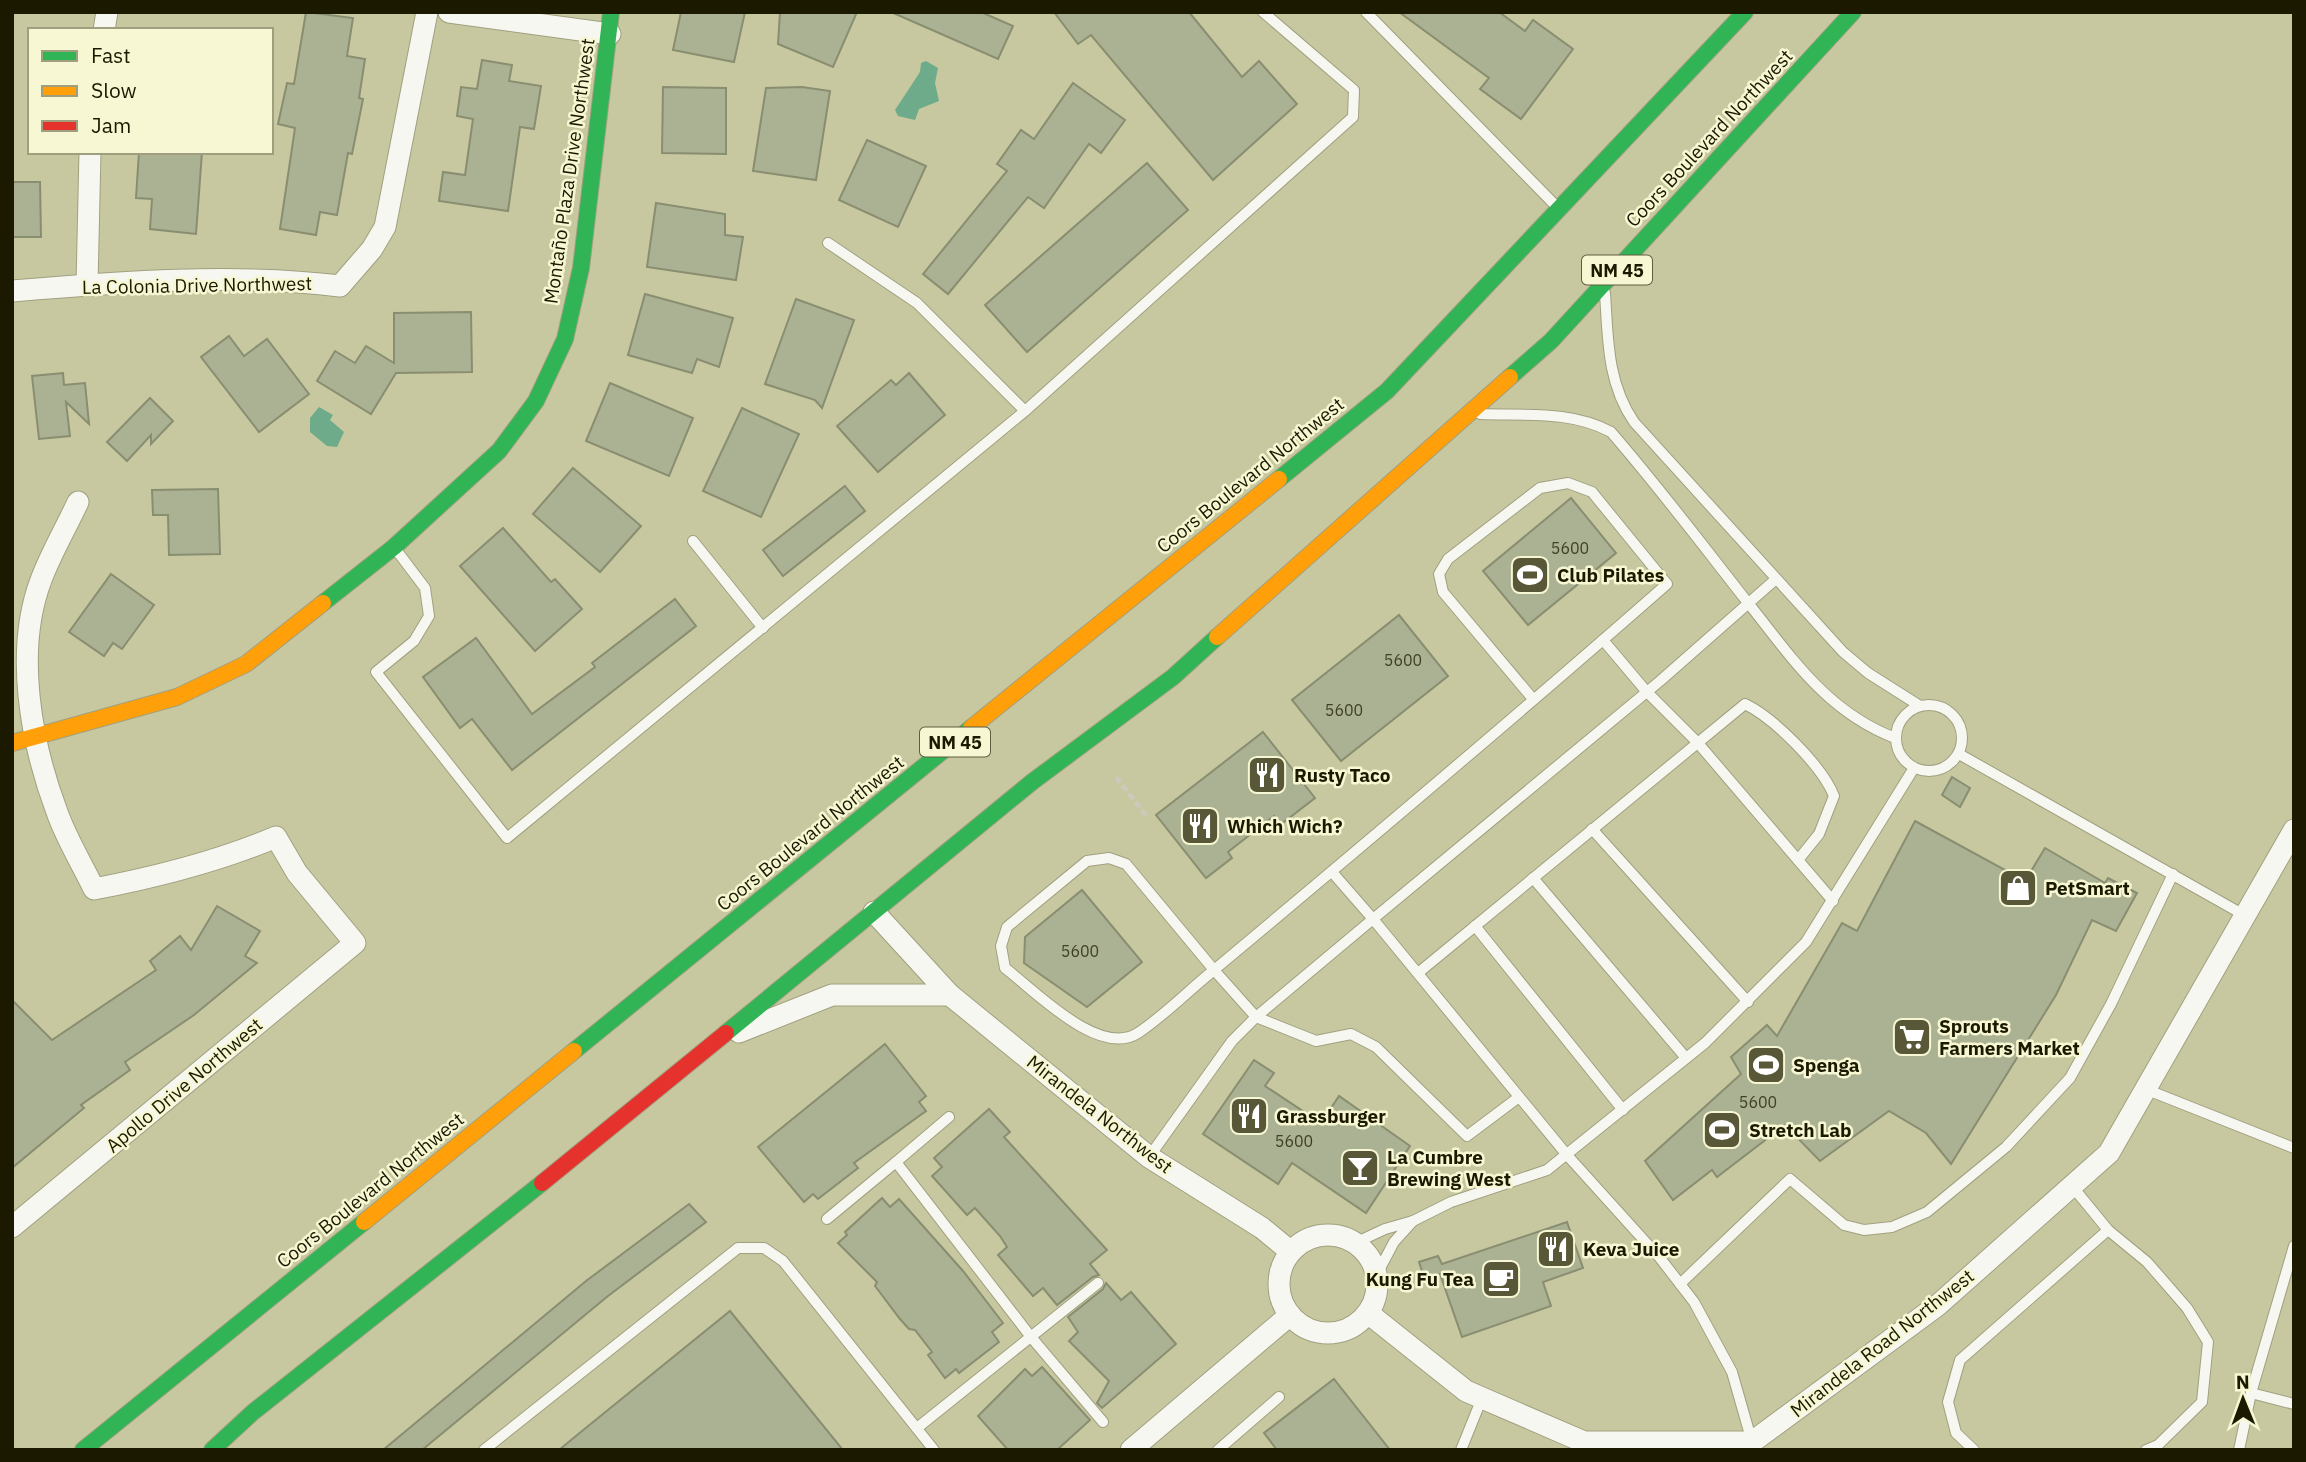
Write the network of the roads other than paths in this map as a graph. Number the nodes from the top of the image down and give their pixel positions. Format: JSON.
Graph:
{"nodes":[{"id":1,"x":427,"y":12,"type":"edge"},
{"id":2,"x":449,"y":12,"type":"edge"},
{"id":3,"x":611,"y":12,"type":"edge"},
{"id":4,"x":1263,"y":12,"type":"edge"},
{"id":5,"x":1366,"y":12,"type":"edge"},
{"id":6,"x":1745,"y":12,"type":"edge"},
{"id":7,"x":1853,"y":12,"type":"edge"},
{"id":8,"x":610,"y":34,"type":"junction"},
{"id":9,"x":90,"y":154,"type":"edge"},
{"id":10,"x":1559,"y":209,"type":"junction"},
{"id":11,"x":828,"y":243,"type":"dead end"},
{"id":12,"x":1605,"y":283,"type":"junction"},
{"id":13,"x":87,"y":285,"type":"junction"},
{"id":14,"x":12,"y":291,"type":"edge"},
{"id":15,"x":1025,"y":411,"type":"junction"},
{"id":16,"x":1470,"y":413,"type":"junction"},
{"id":17,"x":78,"y":502,"type":"dead end"},
{"id":18,"x":693,"y":541,"type":"dead end"},
{"id":19,"x":394,"y":547,"type":"junction"},
{"id":20,"x":1776,"y":579,"type":"junction"},
{"id":21,"x":1748,"y":603,"type":"junction"},
{"id":22,"x":763,"y":628,"type":"junction"},
{"id":23,"x":1603,"y":640,"type":"junction"},
{"id":24,"x":1646,"y":691,"type":"junction"},
{"id":25,"x":1533,"y":699,"type":"junction"},
{"id":26,"x":1920,"y":706,"type":"junction"},
{"id":27,"x":36,"y":734,"type":"junction"},
{"id":28,"x":1895,"y":738,"type":"junction"},
{"id":29,"x":1697,"y":742,"type":"junction"},
{"id":30,"x":12,"y":743,"type":"edge"},
{"id":31,"x":1959,"y":754,"type":"junction"},
{"id":32,"x":1914,"y":768,"type":"junction"},
{"id":33,"x":1592,"y":829,"type":"junction"},
{"id":34,"x":2294,"y":830,"type":"edge"},
{"id":35,"x":1798,"y":860,"type":"junction"},
{"id":36,"x":1332,"y":872,"type":"junction"},
{"id":37,"x":2173,"y":874,"type":"junction"},
{"id":38,"x":1533,"y":878,"type":"junction"},
{"id":39,"x":1833,"y":901,"type":"junction"},
{"id":40,"x":874,"y":912,"type":"junction"},
{"id":41,"x":2244,"y":915,"type":"junction"},
{"id":42,"x":1373,"y":919,"type":"junction"},
{"id":43,"x":1475,"y":926,"type":"junction"},
{"id":44,"x":1214,"y":970,"type":"junction"},
{"id":45,"x":1418,"y":973,"type":"junction"},
{"id":46,"x":950,"y":995,"type":"junction"},
{"id":47,"x":1748,"y":1002,"type":"junction"},
{"id":48,"x":1256,"y":1017,"type":"junction"},
{"id":49,"x":714,"y":1042,"type":"junction"},
{"id":50,"x":1686,"y":1058,"type":"junction"},
{"id":51,"x":2145,"y":1089,"type":"junction"},
{"id":52,"x":1519,"y":1097,"type":"junction"},
{"id":53,"x":1623,"y":1110,"type":"junction"},
{"id":54,"x":949,"y":1117,"type":"dead end"},
{"id":55,"x":2294,"y":1148,"type":"edge"},
{"id":56,"x":1567,"y":1155,"type":"junction"},
{"id":57,"x":1149,"y":1157,"type":"junction"},
{"id":58,"x":896,"y":1162,"type":"junction"},
{"id":59,"x":2072,"y":1186,"type":"junction"},
{"id":60,"x":827,"y":1219,"type":"dead end"},
{"id":61,"x":1413,"y":1221,"type":"junction"},
{"id":62,"x":12,"y":1227,"type":"edge"},
{"id":63,"x":2108,"y":1230,"type":"junction"},
{"id":64,"x":1355,"y":1243,"type":"junction"},
{"id":65,"x":2294,"y":1246,"type":"edge"},
{"id":66,"x":1290,"y":1251,"type":"junction"},
{"id":67,"x":1376,"y":1276,"type":"junction"},
{"id":68,"x":1098,"y":1283,"type":"dead end"},
{"id":69,"x":1680,"y":1284,"type":"junction"},
{"id":70,"x":1368,"y":1313,"type":"junction"},
{"id":71,"x":1290,"y":1315,"type":"junction"},
{"id":72,"x":1031,"y":1337,"type":"junction"},
{"id":73,"x":2251,"y":1393,"type":"junction"},
{"id":74,"x":1279,"y":1397,"type":"dead end"},
{"id":75,"x":1482,"y":1398,"type":"junction"},
{"id":76,"x":2294,"y":1404,"type":"edge"},
{"id":77,"x":1103,"y":1422,"type":"dead end"},
{"id":78,"x":917,"y":1428,"type":"junction"},
{"id":79,"x":1231,"y":1445,"type":"edge"},
{"id":80,"x":1752,"y":1446,"type":"edge"},
{"id":81,"x":83,"y":1450,"type":"edge"},
{"id":82,"x":212,"y":1450,"type":"edge"},
{"id":83,"x":484,"y":1450,"type":"edge"},
{"id":84,"x":934,"y":1450,"type":"edge"},
{"id":85,"x":1130,"y":1450,"type":"edge"},
{"id":86,"x":1218,"y":1450,"type":"edge"},
{"id":87,"x":1461,"y":1450,"type":"edge"},
{"id":88,"x":1974,"y":1450,"type":"edge"},
{"id":89,"x":2146,"y":1450,"type":"edge"},
{"id":90,"x":2239,"y":1450,"type":"edge"}],
"edges":[{"from":1,"to":13,"type":"street","name":"La Colonia Drive Northwest"},
{"from":2,"to":8,"type":"street"},
{"from":3,"to":8,"type":"main road","name":"Montaño Plaza Drive Northwest"},
{"from":4,"to":15,"type":"lane"},
{"from":5,"to":10,"type":"lane"},
{"from":6,"to":10,"type":"main road","name":"Coors Boulevard Northwest","number":"NM 45"},
{"from":7,"to":12,"type":"main road","name":"Coors Boulevard Northwest","number":"NM 45"},
{"from":8,"to":19,"type":"main road","name":"Montaño Plaza Drive Northwest"},
{"from":9,"to":13,"type":"street"},
{"from":10,"to":81,"type":"main road","name":"Coors Boulevard Northwest","number":"NM 45"},
{"from":11,"to":15,"type":"lane"},
{"from":12,"to":16,"type":"main road","name":"Coors Boulevard Northwest","number":"NM 45"},
{"from":12,"to":20,"type":"lane"},
{"from":13,"to":14,"type":"street","name":"La Colonia Drive Northwest"},
{"from":15,"to":22,"type":"lane"},
{"from":16,"to":21,"type":"lane"},
{"from":16,"to":40,"type":"main road","name":"Coors Boulevard Northwest","number":"NM 45"},
{"from":17,"to":27,"type":"street"},
{"from":18,"to":22,"type":"lane"},
{"from":19,"to":22,"type":"lane"},
{"from":19,"to":27,"type":"main road","name":"Montaño Plaza Drive Northwest"},
{"from":20,"to":21,"type":"lane"},
{"from":20,"to":26,"type":"lane"},
{"from":21,"to":24,"type":"lane"},
{"from":21,"to":28,"type":"lane"},
{"from":23,"to":24,"type":"lane"},
{"from":23,"to":25,"type":"lane"},
{"from":23,"to":25,"type":"lane"},
{"from":24,"to":29,"type":"lane"},
{"from":24,"to":42,"type":"lane"},
{"from":25,"to":36,"type":"lane"},
{"from":26,"to":28,"type":"lane"},
{"from":26,"to":31,"type":"lane"},
{"from":27,"to":30,"type":"main road","name":"Montaño Plaza Drive Northwest"},
{"from":27,"to":62,"type":"street","name":"Apollo Drive Northwest"},
{"from":28,"to":32,"type":"lane"},
{"from":29,"to":33,"type":"lane"},
{"from":29,"to":35,"type":"lane"},
{"from":29,"to":35,"type":"lane"},
{"from":31,"to":32,"type":"lane"},
{"from":31,"to":37,"type":"lane"},
{"from":32,"to":39,"type":"lane"},
{"from":33,"to":38,"type":"lane"},
{"from":33,"to":47,"type":"lane"},
{"from":34,"to":41,"type":"street","name":"Mirandela Road Northwest"},
{"from":35,"to":39,"type":"lane"},
{"from":36,"to":42,"type":"lane"},
{"from":36,"to":44,"type":"lane"},
{"from":37,"to":41,"type":"lane"},
{"from":37,"to":69,"type":"lane"},
{"from":38,"to":43,"type":"lane"},
{"from":38,"to":50,"type":"lane"},
{"from":39,"to":47,"type":"lane"},
{"from":40,"to":46,"type":"street","name":"Mirandela Northwest"},
{"from":40,"to":49,"type":"main road","name":"Coors Boulevard Northwest","number":"NM 45"},
{"from":41,"to":51,"type":"street","name":"Mirandela Road Northwest"},
{"from":42,"to":45,"type":"lane"},
{"from":42,"to":48,"type":"lane"},
{"from":43,"to":45,"type":"lane"},
{"from":43,"to":53,"type":"lane"},
{"from":44,"to":44,"type":"lane"},
{"from":44,"to":48,"type":"lane"},
{"from":45,"to":52,"type":"lane"},
{"from":46,"to":49,"type":"street"},
{"from":46,"to":57,"type":"street","name":"Mirandela Northwest"},
{"from":47,"to":50,"type":"lane"},
{"from":48,"to":52,"type":"lane"},
{"from":48,"to":57,"type":"lane"},
{"from":49,"to":82,"type":"main road","name":"Coors Boulevard Northwest","number":"NM 45"},
{"from":50,"to":53,"type":"lane"},
{"from":51,"to":55,"type":"lane"},
{"from":51,"to":59,"type":"street","name":"Mirandela Road Northwest"},
{"from":52,"to":56,"type":"lane"},
{"from":53,"to":56,"type":"lane"},
{"from":54,"to":58,"type":"lane"},
{"from":56,"to":61,"type":"lane"},
{"from":56,"to":69,"type":"lane"},
{"from":57,"to":66,"type":"street","name":"Mirandela Northwest"},
{"from":58,"to":60,"type":"lane"},
{"from":58,"to":72,"type":"lane"},
{"from":59,"to":63,"type":"lane"},
{"from":59,"to":80,"type":"street","name":"Mirandela Road Northwest"},
{"from":61,"to":64,"type":"lane"},
{"from":61,"to":67,"type":"lane"},
{"from":63,"to":88,"type":"lane"},
{"from":63,"to":89,"type":"lane"},
{"from":64,"to":66,"type":"street"},
{"from":64,"to":67,"type":"street"},
{"from":65,"to":73,"type":"lane"},
{"from":66,"to":71,"type":"street"},
{"from":67,"to":70,"type":"street"},
{"from":68,"to":72,"type":"lane"},
{"from":69,"to":80,"type":"lane"},
{"from":70,"to":71,"type":"street"},
{"from":70,"to":75,"type":"street"},
{"from":71,"to":85,"type":"street"},
{"from":72,"to":77,"type":"lane"},
{"from":72,"to":78,"type":"lane"},
{"from":73,"to":76,"type":"lane"},
{"from":73,"to":90,"type":"lane"},
{"from":74,"to":79,"type":"lane"},
{"from":75,"to":80,"type":"street"},
{"from":75,"to":87,"type":"lane"},
{"from":78,"to":83,"type":"lane"},
{"from":78,"to":84,"type":"lane"},
{"from":79,"to":86,"type":"lane"}]}
